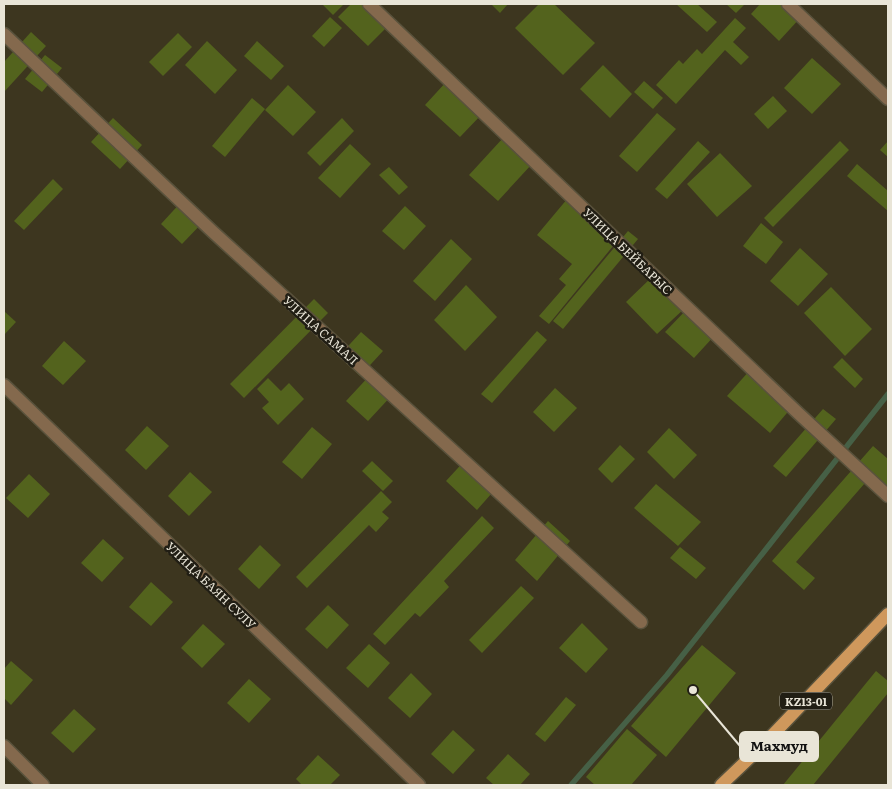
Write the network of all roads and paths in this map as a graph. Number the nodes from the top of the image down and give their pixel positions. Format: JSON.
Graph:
{"nodes":[{"id":1,"x":369,"y":4,"type":"edge"},
{"id":2,"x":788,"y":4,"type":"edge"},
{"id":3,"x":4,"y":34,"type":"edge"},
{"id":4,"x":888,"y":99,"type":"edge"},
{"id":5,"x":4,"y":385,"type":"edge"},
{"id":6,"x":888,"y":496,"type":"edge"},
{"id":7,"x":888,"y":614,"type":"edge"},
{"id":8,"x":641,"y":622,"type":"dead end"},
{"id":9,"x":4,"y":746,"type":"edge"},
{"id":10,"x":44,"y":785,"type":"edge"},
{"id":11,"x":418,"y":785,"type":"edge"},
{"id":12,"x":721,"y":785,"type":"edge"}],
"edges":[{"from":1,"to":6,"type":"street","name":"УЛИЦА БЕЙБАРЫС"},
{"from":2,"to":4,"type":"street"},
{"from":3,"to":8,"type":"street","name":"УЛИЦА САМАЛ"},
{"from":5,"to":11,"type":"street","name":"УЛИЦА БАЯН СУЛУ"},
{"from":7,"to":12,"type":"main road","number":"KZ13-01"},
{"from":9,"to":10,"type":"street"}]}
